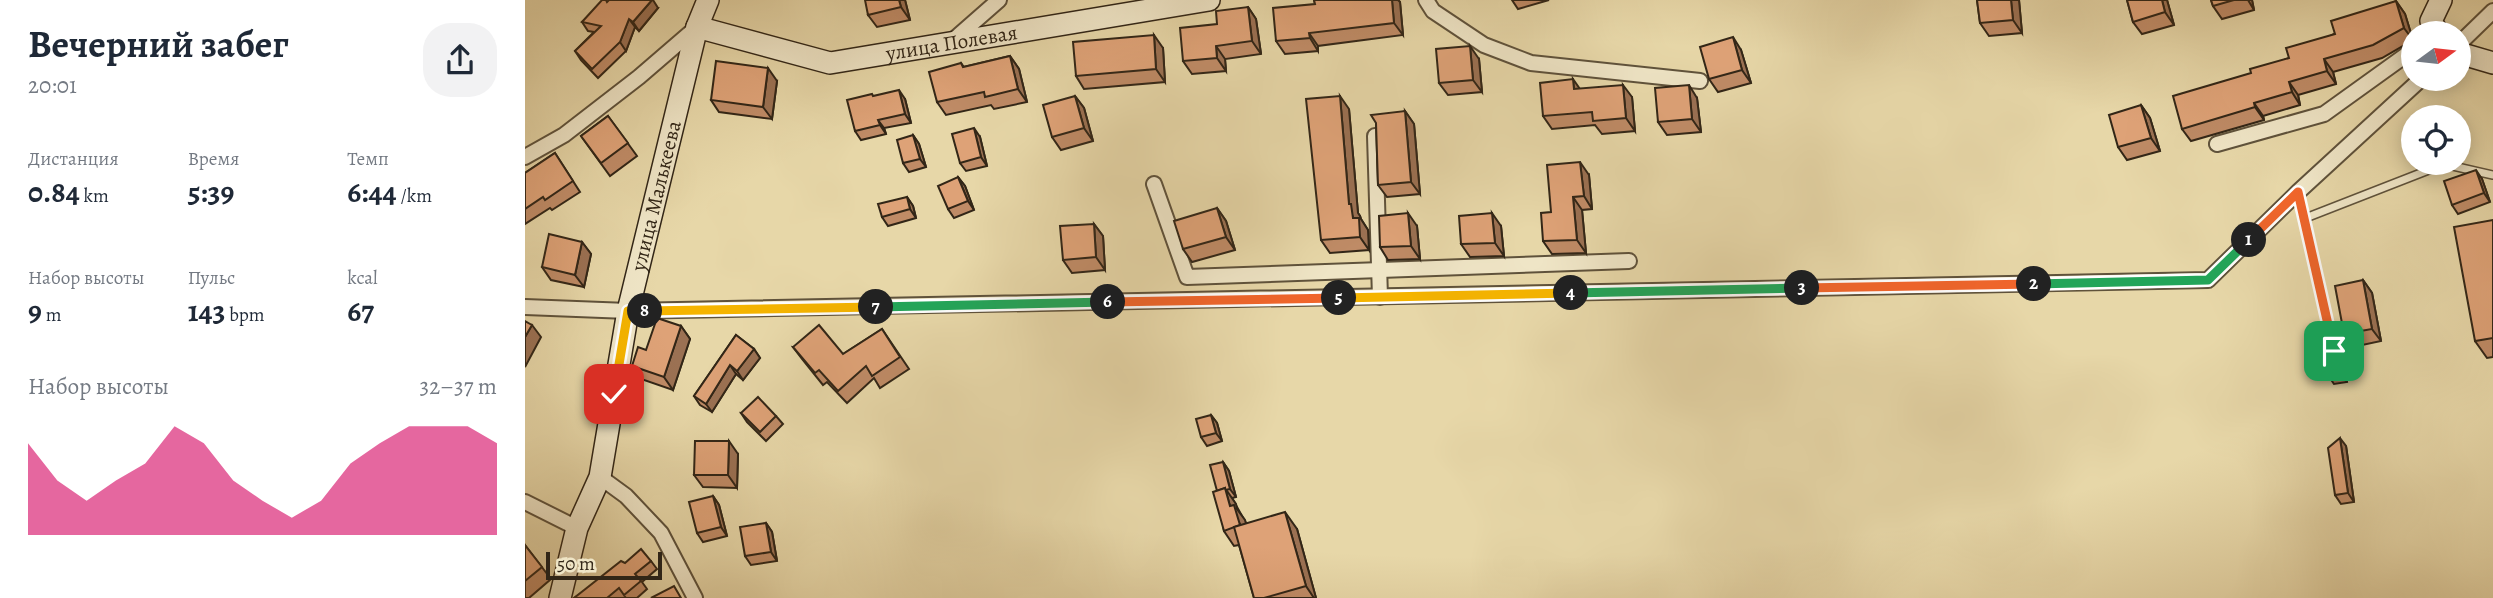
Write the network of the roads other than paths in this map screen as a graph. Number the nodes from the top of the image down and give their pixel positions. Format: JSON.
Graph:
{"nodes":[{"id":1,"x":708,"y":0,"type":"edge"},
{"id":2,"x":999,"y":0,"type":"edge"},
{"id":3,"x":1209,"y":0,"type":"edge"},
{"id":4,"x":1426,"y":0,"type":"edge"},
{"id":5,"x":2441,"y":0,"type":"edge"},
{"id":6,"x":2493,"y":11,"type":"edge"},
{"id":7,"x":2431,"y":21,"type":"edge"},
{"id":8,"x":697,"y":27,"type":"junction"},
{"id":9,"x":2471,"y":32,"type":"edge"},
{"id":10,"x":947,"y":45,"type":"junction"},
{"id":11,"x":2471,"y":56,"type":"edge"},
{"id":12,"x":2401,"y":59,"type":"edge"},
{"id":13,"x":2493,"y":64,"type":"edge"},
{"id":14,"x":1700,"y":81,"type":"dead end"},
{"id":15,"x":2408,"y":91,"type":"edge"},
{"id":16,"x":1375,"y":136,"type":"edge"},
{"id":17,"x":2217,"y":144,"type":"dead end"},
{"id":18,"x":525,"y":157,"type":"edge"},
{"id":19,"x":2493,"y":175,"type":"edge"},
{"id":20,"x":1154,"y":184,"type":"dead end"},
{"id":21,"x":2298,"y":192,"type":"junction"},
{"id":22,"x":2304,"y":219,"type":"junction"},
{"id":23,"x":1629,"y":261,"type":"dead end"},
{"id":24,"x":1379,"y":270,"type":"junction"},
{"id":25,"x":1380,"y":297,"type":"junction"},
{"id":26,"x":525,"y":307,"type":"edge"},
{"id":27,"x":628,"y":311,"type":"junction"},
{"id":28,"x":2334,"y":351,"type":"edge"},
{"id":29,"x":600,"y":477,"type":"junction"},
{"id":30,"x":525,"y":502,"type":"edge"},
{"id":31,"x":577,"y":528,"type":"junction"},
{"id":32,"x":560,"y":598,"type":"edge"},
{"id":33,"x":695,"y":598,"type":"edge"}],
"edges":[{"from":1,"to":8,"type":"street","name":"улица Малькеева"},
{"from":2,"to":10,"type":"street"},
{"from":3,"to":10,"type":"street","name":"улица Полевая"},
{"from":4,"to":14,"type":"street"},
{"from":5,"to":7,"type":"street"},
{"from":6,"to":9,"type":"street"},
{"from":8,"to":10,"type":"street","name":"улица Полевая"},
{"from":8,"to":18,"type":"street"},
{"from":8,"to":27,"type":"street","name":"улица Малькеева"},
{"from":11,"to":13,"type":"street"},
{"from":12,"to":17,"type":"street"},
{"from":15,"to":21,"type":"street"},
{"from":16,"to":24,"type":"street"},
{"from":19,"to":22,"type":"lane"},
{"from":20,"to":24,"type":"street"},
{"from":21,"to":22,"type":"lane"},
{"from":21,"to":25,"type":"street"},
{"from":22,"to":28,"type":"lane"},
{"from":23,"to":24,"type":"street"},
{"from":24,"to":25,"type":"street"},
{"from":25,"to":27,"type":"street"},
{"from":26,"to":27,"type":"street"},
{"from":27,"to":29,"type":"street","name":"улица Малькеева"},
{"from":29,"to":31,"type":"street","name":"улица Малькеева"},
{"from":29,"to":33,"type":"street"},
{"from":30,"to":31,"type":"street"},
{"from":31,"to":32,"type":"street","name":"улица Малькеева"}]}
